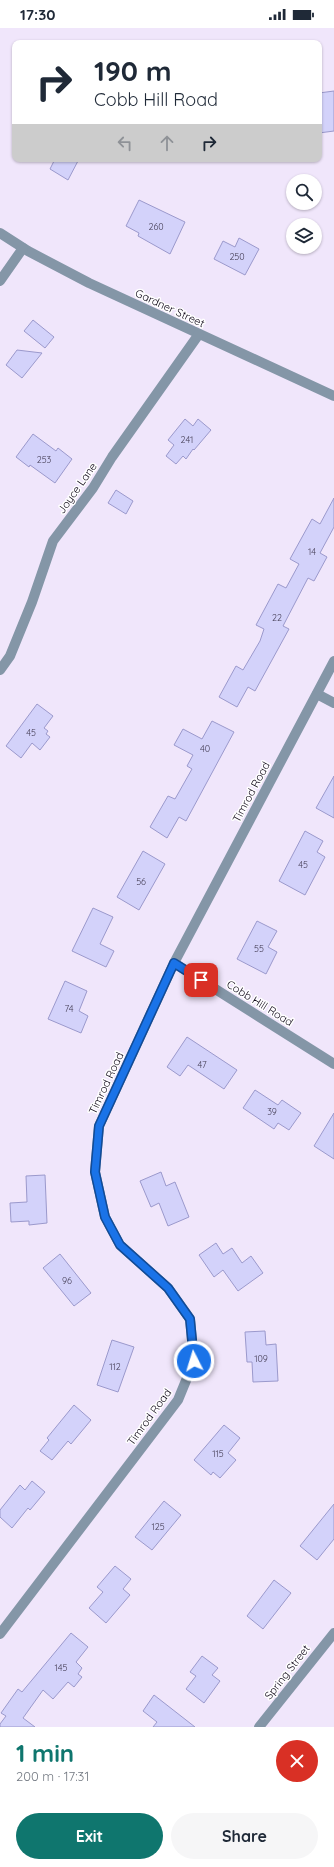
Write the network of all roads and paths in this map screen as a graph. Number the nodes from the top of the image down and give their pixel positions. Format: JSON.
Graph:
{"nodes":[{"id":1,"x":0,"y":233,"type":"edge"},
{"id":2,"x":23,"y":248,"type":"junction"},
{"id":3,"x":0,"y":281,"type":"edge"},
{"id":4,"x":199,"y":334,"type":"junction"},
{"id":5,"x":334,"y":396,"type":"edge"},
{"id":6,"x":334,"y":661,"type":"edge"},
{"id":7,"x":0,"y":670,"type":"edge"},
{"id":8,"x":317,"y":694,"type":"junction"},
{"id":9,"x":334,"y":703,"type":"edge"},
{"id":10,"x":174,"y":963,"type":"junction"},
{"id":11,"x":334,"y":1064,"type":"edge"},
{"id":12,"x":334,"y":1633,"type":"edge"},
{"id":13,"x":0,"y":1634,"type":"edge"},
{"id":14,"x":259,"y":1727,"type":"edge"}],
"edges":[{"from":1,"to":2,"type":"street","name":"Gardner Street"},
{"from":2,"to":3,"type":"street"},
{"from":2,"to":4,"type":"street","name":"Gardner Street"},
{"from":4,"to":5,"type":"street","name":"Gardner Street"},
{"from":4,"to":7,"type":"street","name":"Joyce Lane"},
{"from":6,"to":8,"type":"street","name":"Timrod Road"},
{"from":8,"to":9,"type":"street"},
{"from":8,"to":10,"type":"street","name":"Timrod Road"},
{"from":10,"to":11,"type":"street","name":"Cobb Hill Road"},
{"from":10,"to":13,"type":"street","name":"Timrod Road"},
{"from":12,"to":14,"type":"street","name":"Spring Street"}]}
